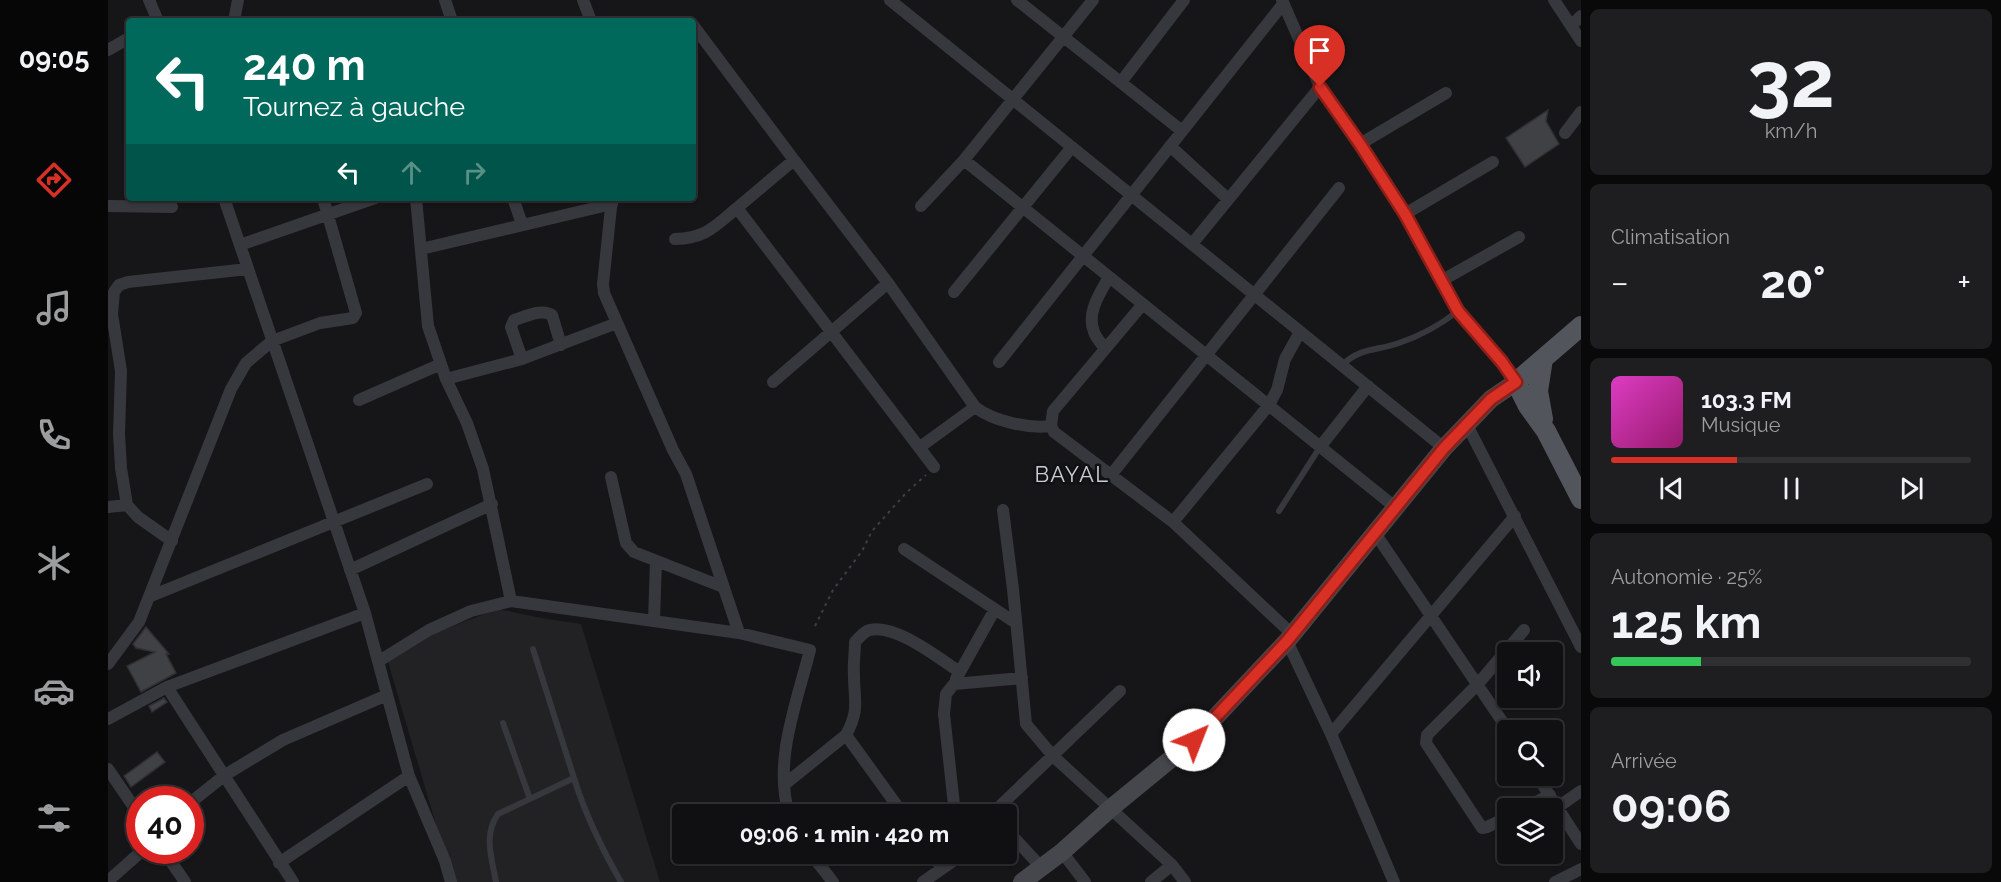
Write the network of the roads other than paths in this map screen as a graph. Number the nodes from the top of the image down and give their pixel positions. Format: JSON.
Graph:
{"nodes":[{"id":1,"x":149,"y":0,"type":"edge"},
{"id":2,"x":238,"y":0,"type":"edge"},
{"id":3,"x":445,"y":0,"type":"edge"},
{"id":4,"x":583,"y":0,"type":"edge"},
{"id":5,"x":890,"y":0,"type":"edge"},
{"id":6,"x":1017,"y":0,"type":"edge"},
{"id":7,"x":1093,"y":0,"type":"edge"},
{"id":8,"x":1184,"y":0,"type":"edge"},
{"id":9,"x":1554,"y":0,"type":"edge"},
{"id":10,"x":1282,"y":2,"type":"edge"},
{"id":11,"x":1581,"y":16,"type":"edge"},
{"id":12,"x":156,"y":18,"type":"edge"},
{"id":13,"x":235,"y":18,"type":"edge"},
{"id":14,"x":451,"y":18,"type":"edge"},
{"id":15,"x":588,"y":18,"type":"edge"},
{"id":16,"x":1571,"y":26,"type":"junction"},
{"id":17,"x":696,"y":28,"type":"edge"},
{"id":18,"x":1064,"y":37,"type":"junction"},
{"id":19,"x":126,"y":40,"type":"edge"},
{"id":20,"x":1581,"y":41,"type":"edge"},
{"id":21,"x":108,"y":50,"type":"edge"},
{"id":22,"x":1121,"y":82,"type":"junction"},
{"id":23,"x":1320,"y":87,"type":"junction"},
{"id":24,"x":1446,"y":93,"type":"dead end"},
{"id":25,"x":1013,"y":99,"type":"junction"},
{"id":26,"x":1581,"y":112,"type":"edge"},
{"id":27,"x":1182,"y":131,"type":"junction"},
{"id":28,"x":1565,"y":134,"type":"dead end"},
{"id":29,"x":1360,"y":144,"type":"junction"},
{"id":30,"x":1170,"y":146,"type":"junction"},
{"id":31,"x":1072,"y":147,"type":"junction"},
{"id":32,"x":794,"y":160,"type":"junction"},
{"id":33,"x":964,"y":160,"type":"junction"},
{"id":34,"x":1493,"y":162,"type":"dead end"},
{"id":35,"x":1339,"y":188,"type":"dead end"},
{"id":36,"x":1131,"y":195,"type":"junction"},
{"id":37,"x":1228,"y":199,"type":"junction"},
{"id":38,"x":225,"y":201,"type":"edge"},
{"id":39,"x":324,"y":201,"type":"edge"},
{"id":40,"x":366,"y":201,"type":"edge"},
{"id":41,"x":416,"y":201,"type":"edge"},
{"id":42,"x":514,"y":201,"type":"edge"},
{"id":43,"x":612,"y":201,"type":"edge"},
{"id":44,"x":108,"y":206,"type":"edge"},
{"id":45,"x":921,"y":206,"type":"dead end"},
{"id":46,"x":172,"y":207,"type":"dead end"},
{"id":47,"x":1023,"y":207,"type":"junction"},
{"id":48,"x":737,"y":208,"type":"junction"},
{"id":49,"x":328,"y":214,"type":"junction"},
{"id":50,"x":1405,"y":214,"type":"junction"},
{"id":51,"x":522,"y":224,"type":"junction"},
{"id":52,"x":1520,"y":237,"type":"dead end"},
{"id":53,"x":675,"y":239,"type":"dead end"},
{"id":54,"x":1192,"y":244,"type":"junction"},
{"id":55,"x":240,"y":245,"type":"junction"},
{"id":56,"x":421,"y":249,"type":"junction"},
{"id":57,"x":1083,"y":256,"type":"junction"},
{"id":58,"x":248,"y":269,"type":"junction"},
{"id":59,"x":1109,"y":277,"type":"junction"},
{"id":60,"x":1441,"y":281,"type":"junction"},
{"id":61,"x":888,"y":283,"type":"junction"},
{"id":62,"x":111,"y":292,"type":"edge"},
{"id":63,"x":954,"y":292,"type":"dead end"},
{"id":64,"x":1255,"y":295,"type":"junction"},
{"id":65,"x":1143,"y":304,"type":"junction"},
{"id":66,"x":1458,"y":311,"type":"junction"},
{"id":67,"x":617,"y":323,"type":"junction"},
{"id":68,"x":1581,"y":326,"type":"edge"},
{"id":69,"x":832,"y":332,"type":"junction"},
{"id":70,"x":1300,"y":332,"type":"junction"},
{"id":71,"x":273,"y":340,"type":"junction"},
{"id":72,"x":561,"y":345,"type":"junction"},
{"id":73,"x":1105,"y":349,"type":"junction"},
{"id":74,"x":1207,"y":355,"type":"junction"},
{"id":75,"x":522,"y":359,"type":"junction"},
{"id":76,"x":1543,"y":359,"type":"junction"},
{"id":77,"x":999,"y":362,"type":"dead end"},
{"id":78,"x":441,"y":364,"type":"junction"},
{"id":79,"x":1342,"y":365,"type":"junction"},
{"id":80,"x":446,"y":379,"type":"junction"},
{"id":81,"x":773,"y":382,"type":"dead end"},
{"id":82,"x":1516,"y":382,"type":"junction"},
{"id":83,"x":1368,"y":386,"type":"junction"},
{"id":84,"x":358,"y":399,"type":"dead end"},
{"id":85,"x":1269,"y":405,"type":"junction"},
{"id":86,"x":975,"y":407,"type":"junction"},
{"id":87,"x":1466,"y":423,"type":"junction"},
{"id":88,"x":1051,"y":426,"type":"junction"},
{"id":89,"x":1546,"y":431,"type":"junction"},
{"id":90,"x":113,"y":434,"type":"edge"},
{"id":91,"x":920,"y":447,"type":"junction"},
{"id":92,"x":1320,"y":447,"type":"junction"},
{"id":93,"x":1444,"y":448,"type":"junction"},
{"id":94,"x":934,"y":467,"type":"road end"},
{"id":95,"x":1111,"y":475,"type":"junction"},
{"id":96,"x":611,"y":477,"type":"dead end"},
{"id":97,"x":427,"y":484,"type":"dead end"},
{"id":98,"x":1581,"y":499,"type":"edge"},
{"id":99,"x":492,"y":504,"type":"junction"},
{"id":100,"x":127,"y":505,"type":"junction"},
{"id":101,"x":108,"y":507,"type":"edge"},
{"id":102,"x":1395,"y":507,"type":"junction"},
{"id":103,"x":1003,"y":510,"type":"dead end"},
{"id":104,"x":1279,"y":511,"type":"dead end"},
{"id":105,"x":1515,"y":516,"type":"junction"},
{"id":106,"x":334,"y":522,"type":"junction"},
{"id":107,"x":1173,"y":522,"type":"junction"},
{"id":108,"x":1375,"y":533,"type":"junction"},
{"id":109,"x":172,"y":541,"type":"junction"},
{"id":110,"x":904,"y":549,"type":"dead end"},
{"id":111,"x":656,"y":561,"type":"junction"},
{"id":112,"x":350,"y":570,"type":"junction"},
{"id":113,"x":723,"y":587,"type":"junction"},
{"id":114,"x":151,"y":596,"type":"junction"},
{"id":115,"x":511,"y":601,"type":"junction"},
{"id":116,"x":995,"y":609,"type":"junction"},
{"id":117,"x":365,"y":613,"type":"junction"},
{"id":118,"x":1431,"y":617,"type":"junction"},
{"id":119,"x":654,"y":621,"type":"junction"},
{"id":120,"x":1016,"y":623,"type":"junction"},
{"id":121,"x":1524,"y":630,"type":"dead end"},
{"id":122,"x":739,"y":633,"type":"junction"},
{"id":123,"x":1290,"y":638,"type":"junction"},
{"id":124,"x":1581,"y":647,"type":"edge"},
{"id":125,"x":533,"y":649,"type":"dead end"},
{"id":126,"x":379,"y":661,"type":"junction"},
{"id":127,"x":108,"y":664,"type":"edge"},
{"id":128,"x":960,"y":672,"type":"junction"},
{"id":129,"x":1022,"y":678,"type":"junction"},
{"id":130,"x":954,"y":684,"type":"junction"},
{"id":131,"x":1477,"y":685,"type":"junction"},
{"id":132,"x":167,"y":687,"type":"junction"},
{"id":133,"x":1120,"y":691,"type":"dead end"},
{"id":134,"x":387,"y":694,"type":"junction"},
{"id":135,"x":108,"y":719,"type":"edge"},
{"id":136,"x":1501,"y":720,"type":"edge"},
{"id":137,"x":503,"y":723,"type":"dead end"},
{"id":138,"x":1332,"y":734,"type":"junction"},
{"id":139,"x":846,"y":735,"type":"junction"},
{"id":140,"x":1053,"y":756,"type":"junction"},
{"id":141,"x":108,"y":769,"type":"edge"},
{"id":142,"x":225,"y":775,"type":"junction"},
{"id":143,"x":410,"y":776,"type":"junction"},
{"id":144,"x":574,"y":778,"type":"junction"},
{"id":145,"x":785,"y":784,"type":"junction"},
{"id":146,"x":1544,"y":786,"type":"edge"},
{"id":147,"x":1581,"y":791,"type":"edge"},
{"id":148,"x":204,"y":792,"type":"edge"},
{"id":149,"x":126,"y":795,"type":"edge"},
{"id":150,"x":1550,"y":795,"type":"junction"},
{"id":151,"x":1544,"y":798,"type":"edge"},
{"id":152,"x":1552,"y":798,"type":"edge"},
{"id":153,"x":530,"y":799,"type":"junction"},
{"id":154,"x":786,"y":804,"type":"edge"},
{"id":155,"x":896,"y":804,"type":"edge"},
{"id":156,"x":954,"y":804,"type":"edge"},
{"id":157,"x":1002,"y":804,"type":"edge"},
{"id":158,"x":1563,"y":804,"type":"edge"},
{"id":159,"x":1111,"y":808,"type":"junction"},
{"id":160,"x":1563,"y":815,"type":"edge"},
{"id":161,"x":1497,"y":822,"type":"edge"},
{"id":162,"x":1017,"y":841,"type":"edge"},
{"id":163,"x":1581,"y":844,"type":"edge"},
{"id":164,"x":1062,"y":852,"type":"junction"},
{"id":165,"x":279,"y":862,"type":"junction"},
{"id":166,"x":127,"y":864,"type":"edge"},
{"id":167,"x":173,"y":864,"type":"edge"},
{"id":168,"x":819,"y":864,"type":"edge"},
{"id":169,"x":939,"y":864,"type":"edge"},
{"id":170,"x":948,"y":864,"type":"edge"},
{"id":171,"x":1172,"y":865,"type":"junction"},
{"id":172,"x":942,"y":868,"type":"junction"},
{"id":173,"x":1042,"y":868,"type":"junction"},
{"id":174,"x":1581,"y":868,"type":"edge"},
{"id":175,"x":108,"y":881,"type":"edge"},
{"id":176,"x":185,"y":882,"type":"edge"},
{"id":177,"x":293,"y":882,"type":"edge"},
{"id":178,"x":451,"y":882,"type":"edge"},
{"id":179,"x":496,"y":882,"type":"edge"},
{"id":180,"x":621,"y":882,"type":"edge"},
{"id":181,"x":833,"y":882,"type":"edge"},
{"id":182,"x":923,"y":882,"type":"edge"},
{"id":183,"x":1022,"y":882,"type":"edge"},
{"id":184,"x":1085,"y":882,"type":"edge"},
{"id":185,"x":1151,"y":882,"type":"edge"},
{"id":186,"x":1185,"y":882,"type":"edge"},
{"id":187,"x":1394,"y":882,"type":"edge"},
{"id":188,"x":1556,"y":882,"type":"edge"}],
"edges":[{"from":1,"to":12,"type":"street"},
{"from":2,"to":13,"type":"street"},
{"from":3,"to":14,"type":"street"},
{"from":4,"to":15,"type":"street"},
{"from":5,"to":25,"type":"street"},
{"from":6,"to":18,"type":"street"},
{"from":7,"to":18,"type":"street"},
{"from":8,"to":22,"type":"street"},
{"from":9,"to":16,"type":"street"},
{"from":10,"to":23,"type":"street"},
{"from":10,"to":27,"type":"street"},
{"from":11,"to":16,"type":"street"},
{"from":16,"to":20,"type":"street"},
{"from":17,"to":32,"type":"street"},
{"from":18,"to":22,"type":"street"},
{"from":18,"to":25,"type":"street"},
{"from":19,"to":21,"type":"street"},
{"from":22,"to":27,"type":"street"},
{"from":23,"to":29,"type":"street"},
{"from":23,"to":37,"type":"street"},
{"from":24,"to":29,"type":"street"},
{"from":25,"to":31,"type":"street"},
{"from":25,"to":33,"type":"street"},
{"from":26,"to":28,"type":"street"},
{"from":27,"to":30,"type":"street"},
{"from":29,"to":50,"type":"street"},
{"from":30,"to":36,"type":"street"},
{"from":30,"to":37,"type":"street"},
{"from":31,"to":36,"type":"street"},
{"from":31,"to":47,"type":"street"},
{"from":32,"to":48,"type":"street"},
{"from":32,"to":61,"type":"street"},
{"from":33,"to":45,"type":"street"},
{"from":33,"to":47,"type":"street"},
{"from":34,"to":50,"type":"street"},
{"from":35,"to":64,"type":"street"},
{"from":36,"to":54,"type":"street"},
{"from":36,"to":57,"type":"street"},
{"from":37,"to":54,"type":"street"},
{"from":38,"to":55,"type":"street"},
{"from":39,"to":49,"type":"street"},
{"from":40,"to":49,"type":"street"},
{"from":41,"to":56,"type":"street"},
{"from":42,"to":51,"type":"street"},
{"from":43,"to":51,"type":"street"},
{"from":43,"to":67,"type":"street"},
{"from":44,"to":46,"type":"street"},
{"from":47,"to":57,"type":"street"},
{"from":47,"to":63,"type":"street"},
{"from":48,"to":53,"type":"street"},
{"from":48,"to":69,"type":"street"},
{"from":49,"to":55,"type":"street"},
{"from":49,"to":71,"type":"street"},
{"from":50,"to":60,"type":"street"},
{"from":51,"to":56,"type":"street"},
{"from":52,"to":60,"type":"street"},
{"from":54,"to":64,"type":"street"},
{"from":55,"to":58,"type":"street"},
{"from":56,"to":78,"type":"street"},
{"from":57,"to":59,"type":"street"},
{"from":57,"to":77,"type":"street"},
{"from":58,"to":62,"type":"street"},
{"from":58,"to":71,"type":"street"},
{"from":59,"to":65,"type":"street"},
{"from":59,"to":73,"type":"street"},
{"from":60,"to":66,"type":"street"},
{"from":61,"to":69,"type":"street"},
{"from":61,"to":86,"type":"street"},
{"from":62,"to":90,"type":"street"},
{"from":64,"to":70,"type":"street"},
{"from":64,"to":74,"type":"street"},
{"from":65,"to":73,"type":"street"},
{"from":65,"to":74,"type":"street"},
{"from":66,"to":79,"type":"lane"},
{"from":66,"to":82,"type":"street"},
{"from":67,"to":72,"type":"street"},
{"from":67,"to":113,"type":"street"},
{"from":68,"to":76,"type":"main road"},
{"from":69,"to":81,"type":"street"},
{"from":69,"to":91,"type":"street"},
{"from":70,"to":79,"type":"street"},
{"from":70,"to":85,"type":"street"},
{"from":71,"to":106,"type":"street"},
{"from":71,"to":109,"type":"street"},
{"from":72,"to":75,"type":"street"},
{"from":72,"to":75,"type":"street"},
{"from":73,"to":88,"type":"street"},
{"from":74,"to":85,"type":"street"},
{"from":74,"to":95,"type":"street"},
{"from":75,"to":80,"type":"street"},
{"from":76,"to":82,"type":"main road"},
{"from":76,"to":89,"type":"main road"},
{"from":78,"to":80,"type":"street"},
{"from":78,"to":84,"type":"street"},
{"from":79,"to":83,"type":"street"},
{"from":80,"to":99,"type":"street"},
{"from":82,"to":87,"type":"street"},
{"from":82,"to":89,"type":"main road"},
{"from":83,"to":92,"type":"street"},
{"from":83,"to":93,"type":"street"},
{"from":85,"to":92,"type":"street"},
{"from":85,"to":107,"type":"street"},
{"from":86,"to":88,"type":"street"},
{"from":86,"to":91,"type":"street"},
{"from":87,"to":93,"type":"street"},
{"from":87,"to":105,"type":"street"},
{"from":88,"to":95,"type":"street"},
{"from":89,"to":98,"type":"main road"},
{"from":90,"to":100,"type":"street"},
{"from":91,"to":94,"type":"street"},
{"from":92,"to":102,"type":"street"},
{"from":92,"to":104,"type":"lane"},
{"from":93,"to":102,"type":"street"},
{"from":95,"to":107,"type":"street"},
{"from":96,"to":111,"type":"street"},
{"from":97,"to":106,"type":"street"},
{"from":99,"to":112,"type":"street"},
{"from":99,"to":115,"type":"street"},
{"from":100,"to":101,"type":"street"},
{"from":100,"to":109,"type":"street"},
{"from":102,"to":108,"type":"street"},
{"from":103,"to":120,"type":"street"},
{"from":105,"to":118,"type":"street"},
{"from":105,"to":124,"type":"street"},
{"from":106,"to":112,"type":"street"},
{"from":106,"to":114,"type":"street"},
{"from":107,"to":123,"type":"street"},
{"from":108,"to":118,"type":"street"},
{"from":108,"to":123,"type":"street"},
{"from":109,"to":114,"type":"street"},
{"from":110,"to":116,"type":"street"},
{"from":111,"to":113,"type":"street"},
{"from":111,"to":119,"type":"street"},
{"from":112,"to":117,"type":"street"},
{"from":113,"to":122,"type":"street"},
{"from":114,"to":127,"type":"street"},
{"from":115,"to":119,"type":"street"},
{"from":115,"to":126,"type":"street"},
{"from":116,"to":120,"type":"street"},
{"from":116,"to":128,"type":"street"},
{"from":117,"to":126,"type":"street"},
{"from":117,"to":132,"type":"street"},
{"from":118,"to":131,"type":"street"},
{"from":118,"to":138,"type":"street"},
{"from":119,"to":122,"type":"street"},
{"from":120,"to":129,"type":"street"},
{"from":121,"to":131,"type":"street"},
{"from":122,"to":145,"type":"street"},
{"from":123,"to":138,"type":"street"},
{"from":123,"to":159,"type":"street"},
{"from":125,"to":144,"type":"lane"},
{"from":126,"to":134,"type":"street"},
{"from":128,"to":130,"type":"street"},
{"from":128,"to":139,"type":"street"},
{"from":129,"to":130,"type":"street"},
{"from":129,"to":140,"type":"street"},
{"from":130,"to":156,"type":"street"},
{"from":131,"to":136,"type":"street"},
{"from":131,"to":161,"type":"street"},
{"from":132,"to":135,"type":"street"},
{"from":132,"to":142,"type":"street"},
{"from":133,"to":140,"type":"street"},
{"from":134,"to":142,"type":"street"},
{"from":134,"to":143,"type":"street"},
{"from":137,"to":153,"type":"lane"},
{"from":138,"to":187,"type":"street"},
{"from":139,"to":145,"type":"street"},
{"from":139,"to":155,"type":"street"},
{"from":140,"to":157,"type":"street"},
{"from":140,"to":159,"type":"street"},
{"from":141,"to":149,"type":"street"},
{"from":142,"to":148,"type":"street"},
{"from":142,"to":165,"type":"street"},
{"from":143,"to":165,"type":"street"},
{"from":143,"to":178,"type":"street"},
{"from":144,"to":153,"type":"lane"},
{"from":144,"to":180,"type":"lane"},
{"from":145,"to":154,"type":"street"},
{"from":146,"to":150,"type":"street"},
{"from":147,"to":158,"type":"street"},
{"from":150,"to":151,"type":"street"},
{"from":150,"to":152,"type":"street"},
{"from":153,"to":179,"type":"lane"},
{"from":159,"to":164,"type":"street"},
{"from":159,"to":171,"type":"street"},
{"from":160,"to":163,"type":"street"},
{"from":162,"to":173,"type":"street"},
{"from":164,"to":173,"type":"street"},
{"from":164,"to":184,"type":"street"},
{"from":165,"to":177,"type":"street"},
{"from":166,"to":175,"type":"street"},
{"from":167,"to":176,"type":"street"},
{"from":168,"to":181,"type":"street"},
{"from":169,"to":172,"type":"street"},
{"from":170,"to":172,"type":"street"},
{"from":171,"to":185,"type":"street"},
{"from":171,"to":186,"type":"street"},
{"from":172,"to":182,"type":"street"},
{"from":173,"to":183,"type":"street"},
{"from":174,"to":188,"type":"street"}]}
